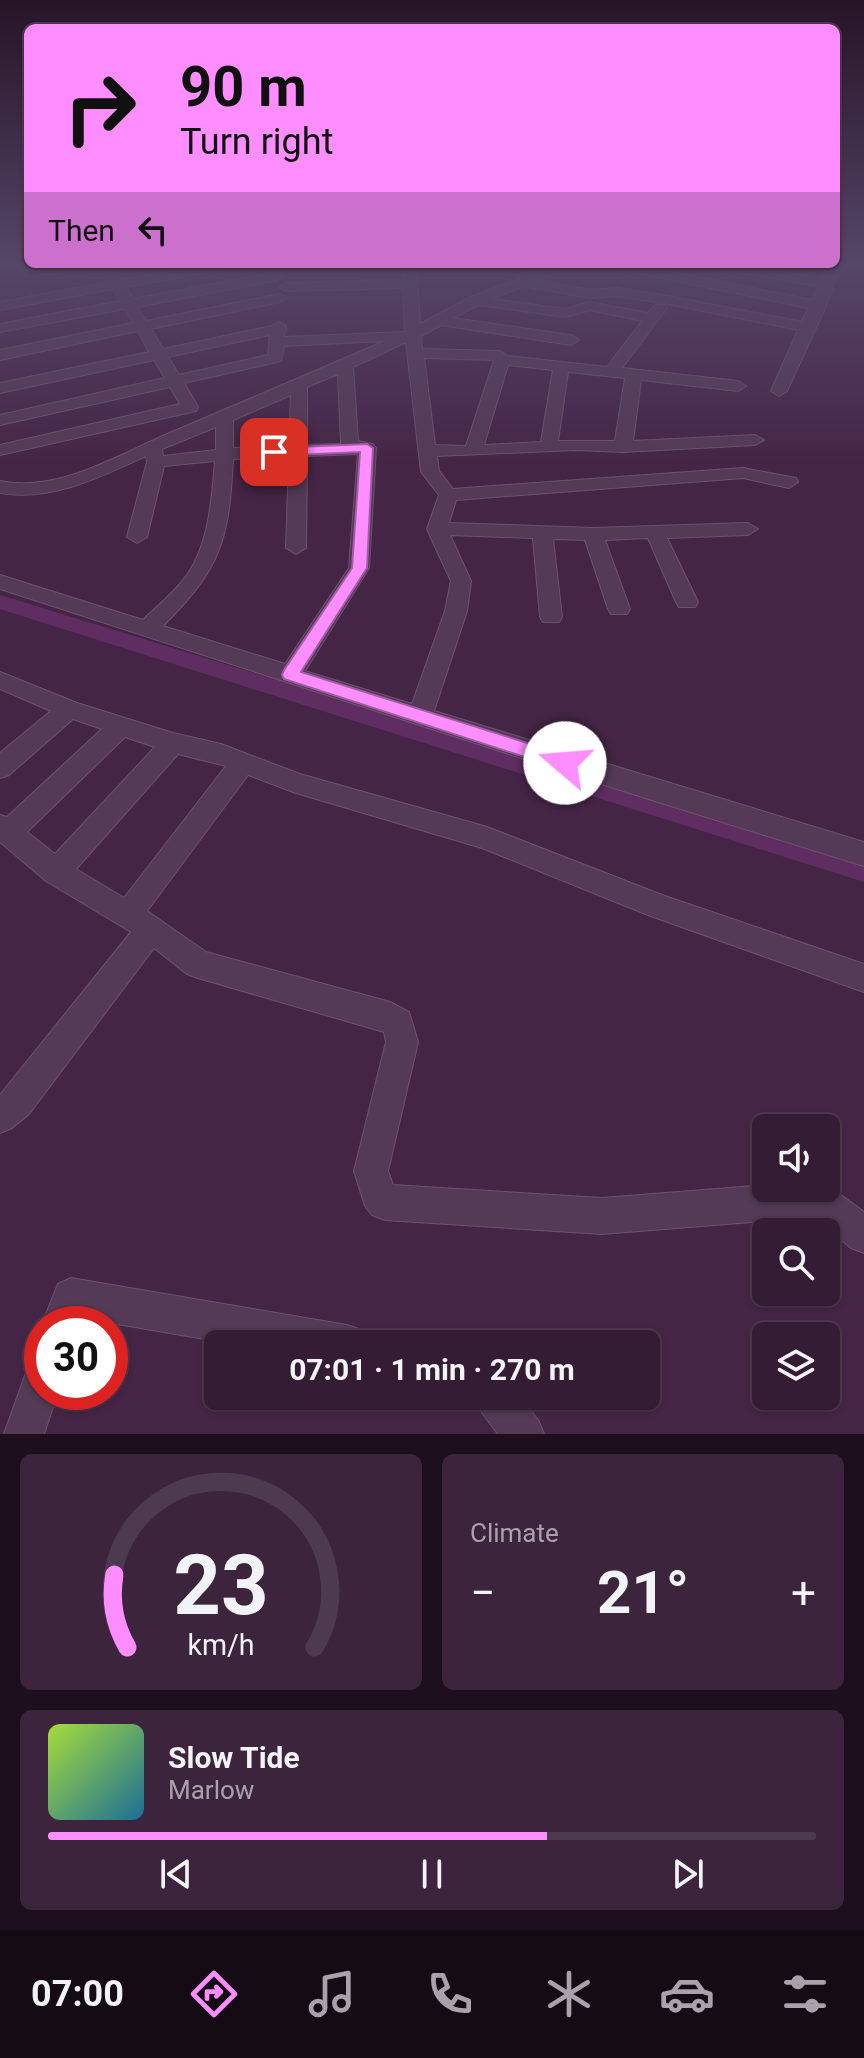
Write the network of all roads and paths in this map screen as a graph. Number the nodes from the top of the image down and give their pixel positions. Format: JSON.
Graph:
{"nodes":[{"id":1,"x":130,"y":329,"type":"edge"},
{"id":2,"x":146,"y":329,"type":"edge"},
{"id":3,"x":278,"y":329,"type":"edge"},
{"id":4,"x":413,"y":329,"type":"edge"},
{"id":5,"x":421,"y":329,"type":"edge"},
{"id":6,"x":496,"y":329,"type":"edge"},
{"id":7,"x":641,"y":329,"type":"edge"},
{"id":8,"x":808,"y":329,"type":"edge"},
{"id":9,"x":413,"y":334,"type":"junction"},
{"id":10,"x":278,"y":335,"type":"junction"},
{"id":11,"x":571,"y":340,"type":"dead end"},
{"id":12,"x":159,"y":352,"type":"junction"},
{"id":13,"x":415,"y":353,"type":"junction"},
{"id":14,"x":0,"y":355,"type":"edge"},
{"id":15,"x":502,"y":360,"type":"junction"},
{"id":16,"x":345,"y":366,"type":"junction"},
{"id":17,"x":561,"y":368,"type":"junction"},
{"id":18,"x":611,"y":372,"type":"junction"},
{"id":19,"x":634,"y":373,"type":"junction"},
{"id":20,"x":174,"y":380,"type":"junction"},
{"id":21,"x":738,"y":386,"type":"dead end"},
{"id":22,"x":299,"y":387,"type":"junction"},
{"id":23,"x":0,"y":388,"type":"edge"},
{"id":24,"x":779,"y":391,"type":"dead end"},
{"id":25,"x":225,"y":418,"type":"junction"},
{"id":26,"x":0,"y":420,"type":"edge"},
{"id":27,"x":755,"y":440,"type":"dead end"},
{"id":28,"x":549,"y":445,"type":"junction"},
{"id":29,"x":623,"y":447,"type":"junction"},
{"id":30,"x":367,"y":448,"type":"junction"},
{"id":31,"x":0,"y":450,"type":"edge"},
{"id":32,"x":427,"y":450,"type":"junction"},
{"id":33,"x":474,"y":450,"type":"junction"},
{"id":34,"x":299,"y":451,"type":"junction"},
{"id":35,"x":154,"y":454,"type":"junction"},
{"id":36,"x":225,"y":454,"type":"junction"},
{"id":37,"x":789,"y":482,"type":"dead end"},
{"id":38,"x":0,"y":487,"type":"edge"},
{"id":39,"x":448,"y":495,"type":"junction"},
{"id":40,"x":437,"y":529,"type":"junction"},
{"id":41,"x":748,"y":529,"type":"dead end"},
{"id":42,"x":542,"y":532,"type":"junction"},
{"id":43,"x":655,"y":532,"type":"junction"},
{"id":44,"x":593,"y":534,"type":"junction"},
{"id":45,"x":137,"y":537,"type":"dead end"},
{"id":46,"x":296,"y":548,"type":"dead end"},
{"id":47,"x":0,"y":582,"type":"edge"},
{"id":48,"x":687,"y":602,"type":"dead end"},
{"id":49,"x":619,"y":609,"type":"dead end"},
{"id":50,"x":551,"y":617,"type":"dead end"},
{"id":51,"x":147,"y":629,"type":"junction"},
{"id":52,"x":290,"y":675,"type":"junction"},
{"id":53,"x":5,"y":689,"type":"edge"},
{"id":54,"x":69,"y":709,"type":"junction"},
{"id":55,"x":420,"y":716,"type":"junction"},
{"id":56,"x":122,"y":725,"type":"junction"},
{"id":57,"x":173,"y":743,"type":"junction"},
{"id":58,"x":243,"y":763,"type":"junction"},
{"id":59,"x":0,"y":768,"type":"edge"},
{"id":60,"x":4,"y":830,"type":"edge"},
{"id":61,"x":864,"y":854,"type":"edge"},
{"id":62,"x":56,"y":872,"type":"junction"},
{"id":63,"x":140,"y":922,"type":"junction"},
{"id":64,"x":864,"y":978,"type":"edge"},
{"id":65,"x":0,"y":1116,"type":"edge"},
{"id":66,"x":864,"y":1235,"type":"edge"},
{"id":67,"x":68,"y":1306,"type":"edge"},
{"id":68,"x":124,"y":1306,"type":"edge"},
{"id":69,"x":128,"y":1307,"type":"edge"},
{"id":70,"x":265,"y":1330,"type":"edge"},
{"id":71,"x":32,"y":1410,"type":"edge"},
{"id":72,"x":505,"y":1410,"type":"edge"},
{"id":73,"x":24,"y":1434,"type":"edge"},
{"id":74,"x":524,"y":1434,"type":"edge"}],
"edges":[{"from":1,"to":14,"type":"street"},
{"from":2,"to":12,"type":"street"},
{"from":3,"to":10,"type":"street"},
{"from":4,"to":9,"type":"street"},
{"from":5,"to":9,"type":"street"},
{"from":6,"to":11,"type":"street"},
{"from":7,"to":18,"type":"street"},
{"from":8,"to":24,"type":"street"},
{"from":9,"to":10,"type":"street"},
{"from":9,"to":13,"type":"street"},
{"from":9,"to":16,"type":"street"},
{"from":10,"to":12,"type":"street"},
{"from":10,"to":20,"type":"street"},
{"from":12,"to":20,"type":"street"},
{"from":12,"to":23,"type":"street"},
{"from":13,"to":15,"type":"street"},
{"from":13,"to":32,"type":"street"},
{"from":15,"to":17,"type":"street"},
{"from":15,"to":33,"type":"street"},
{"from":16,"to":22,"type":"street"},
{"from":16,"to":30,"type":"street"},
{"from":17,"to":18,"type":"street"},
{"from":17,"to":28,"type":"street"},
{"from":18,"to":19,"type":"street"},
{"from":19,"to":21,"type":"street"},
{"from":19,"to":29,"type":"street"},
{"from":20,"to":26,"type":"street"},
{"from":20,"to":31,"type":"street"},
{"from":22,"to":25,"type":"street"},
{"from":22,"to":34,"type":"street"},
{"from":25,"to":35,"type":"street"},
{"from":25,"to":36,"type":"street"},
{"from":27,"to":29,"type":"street"},
{"from":28,"to":29,"type":"street"},
{"from":28,"to":33,"type":"street"},
{"from":30,"to":34,"type":"street"},
{"from":30,"to":52,"type":"street"},
{"from":32,"to":33,"type":"street"},
{"from":32,"to":39,"type":"street"},
{"from":34,"to":36,"type":"street"},
{"from":34,"to":46,"type":"street"},
{"from":35,"to":36,"type":"street"},
{"from":35,"to":38,"type":"street"},
{"from":35,"to":45,"type":"street"},
{"from":36,"to":51,"type":"street"},
{"from":37,"to":39,"type":"street"},
{"from":39,"to":40,"type":"street"},
{"from":40,"to":42,"type":"street"},
{"from":40,"to":55,"type":"street"},
{"from":41,"to":43,"type":"street"},
{"from":42,"to":44,"type":"street"},
{"from":42,"to":50,"type":"street"},
{"from":43,"to":44,"type":"street"},
{"from":43,"to":48,"type":"street"},
{"from":44,"to":49,"type":"street"},
{"from":47,"to":51,"type":"street"},
{"from":51,"to":52,"type":"street"},
{"from":52,"to":55,"type":"street"},
{"from":53,"to":54,"type":"street"},
{"from":54,"to":56,"type":"street"},
{"from":54,"to":59,"type":"street"},
{"from":55,"to":61,"type":"street"},
{"from":56,"to":57,"type":"street"},
{"from":56,"to":60,"type":"street"},
{"from":57,"to":58,"type":"street"},
{"from":57,"to":62,"type":"street"},
{"from":58,"to":63,"type":"street"},
{"from":58,"to":64,"type":"street"},
{"from":60,"to":62,"type":"street"},
{"from":62,"to":63,"type":"street"},
{"from":63,"to":65,"type":"street"},
{"from":63,"to":66,"type":"street"},
{"from":67,"to":68,"type":"street"},
{"from":69,"to":70,"type":"street"},
{"from":71,"to":73,"type":"street"},
{"from":72,"to":74,"type":"street"}]}
